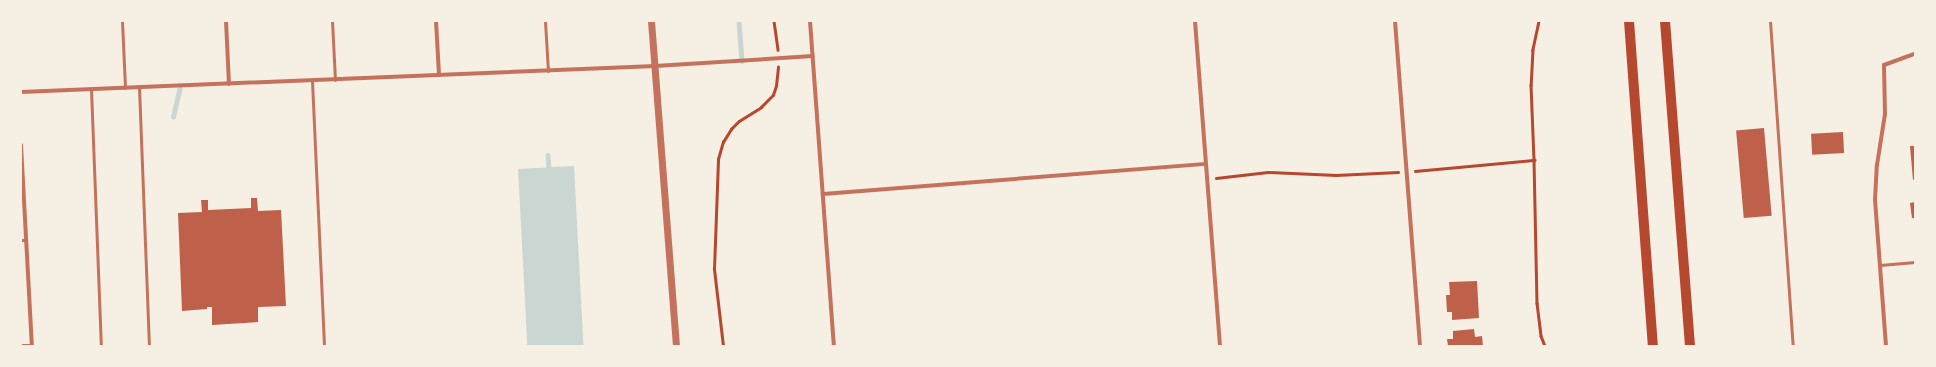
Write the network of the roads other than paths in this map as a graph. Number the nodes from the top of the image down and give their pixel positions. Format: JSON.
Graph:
{"nodes":[{"id":1,"x":122,"y":21,"type":"edge"},
{"id":2,"x":226,"y":21,"type":"edge"},
{"id":3,"x":332,"y":21,"type":"edge"},
{"id":4,"x":436,"y":21,"type":"edge"},
{"id":5,"x":545,"y":21,"type":"edge"},
{"id":6,"x":651,"y":21,"type":"edge"},
{"id":7,"x":810,"y":21,"type":"edge"},
{"id":8,"x":1195,"y":21,"type":"edge"},
{"id":9,"x":1395,"y":21,"type":"edge"},
{"id":10,"x":1629,"y":21,"type":"edge"},
{"id":11,"x":1665,"y":21,"type":"edge"},
{"id":12,"x":1770,"y":21,"type":"edge"},
{"id":13,"x":1915,"y":54,"type":"edge"},
{"id":14,"x":813,"y":56,"type":"junction"},
{"id":15,"x":655,"y":66,"type":"junction"},
{"id":16,"x":548,"y":71,"type":"junction"},
{"id":17,"x":439,"y":75,"type":"junction"},
{"id":18,"x":312,"y":80,"type":"junction"},
{"id":19,"x":335,"y":80,"type":"junction"},
{"id":20,"x":229,"y":84,"type":"junction"},
{"id":21,"x":138,"y":87,"type":"junction"},
{"id":22,"x":125,"y":88,"type":"junction"},
{"id":23,"x":91,"y":89,"type":"junction"},
{"id":24,"x":21,"y":92,"type":"edge"},
{"id":25,"x":21,"y":145,"type":"edge"},
{"id":26,"x":1206,"y":164,"type":"junction"},
{"id":27,"x":823,"y":194,"type":"junction"},
{"id":28,"x":23,"y":240,"type":"edge"},
{"id":29,"x":1915,"y":262,"type":"edge"},
{"id":30,"x":1880,"y":264,"type":"junction"},
{"id":31,"x":21,"y":345,"type":"edge"},
{"id":32,"x":32,"y":346,"type":"edge"},
{"id":33,"x":101,"y":346,"type":"edge"},
{"id":34,"x":149,"y":346,"type":"edge"},
{"id":35,"x":324,"y":346,"type":"edge"},
{"id":36,"x":676,"y":346,"type":"edge"},
{"id":37,"x":834,"y":346,"type":"edge"},
{"id":38,"x":1220,"y":346,"type":"edge"},
{"id":39,"x":1420,"y":346,"type":"edge"},
{"id":40,"x":1653,"y":346,"type":"edge"},
{"id":41,"x":1690,"y":346,"type":"edge"},
{"id":42,"x":1793,"y":346,"type":"edge"},
{"id":43,"x":1886,"y":346,"type":"edge"}],
"edges":[{"from":1,"to":22,"type":"lane"},
{"from":2,"to":20,"type":"street"},
{"from":3,"to":19,"type":"lane"},
{"from":4,"to":17,"type":"street"},
{"from":5,"to":16,"type":"lane"},
{"from":6,"to":15,"type":"street"},
{"from":7,"to":14,"type":"street"},
{"from":8,"to":26,"type":"street"},
{"from":9,"to":39,"type":"street"},
{"from":10,"to":40,"type":"main road"},
{"from":11,"to":41,"type":"main road"},
{"from":12,"to":42,"type":"lane"},
{"from":13,"to":30,"type":"street"},
{"from":14,"to":15,"type":"street"},
{"from":14,"to":27,"type":"street"},
{"from":15,"to":16,"type":"street"},
{"from":15,"to":36,"type":"street"},
{"from":16,"to":17,"type":"street"},
{"from":17,"to":19,"type":"street"},
{"from":18,"to":19,"type":"street"},
{"from":18,"to":20,"type":"street"},
{"from":18,"to":35,"type":"lane"},
{"from":20,"to":21,"type":"street"},
{"from":21,"to":22,"type":"street"},
{"from":21,"to":34,"type":"lane"},
{"from":22,"to":23,"type":"street"},
{"from":23,"to":24,"type":"street"},
{"from":23,"to":33,"type":"lane"},
{"from":25,"to":28,"type":"street"},
{"from":26,"to":27,"type":"street"},
{"from":26,"to":38,"type":"street"},
{"from":27,"to":37,"type":"street"},
{"from":28,"to":32,"type":"street"},
{"from":29,"to":30,"type":"lane"},
{"from":30,"to":43,"type":"street"},
{"from":31,"to":32,"type":"lane"}]}
